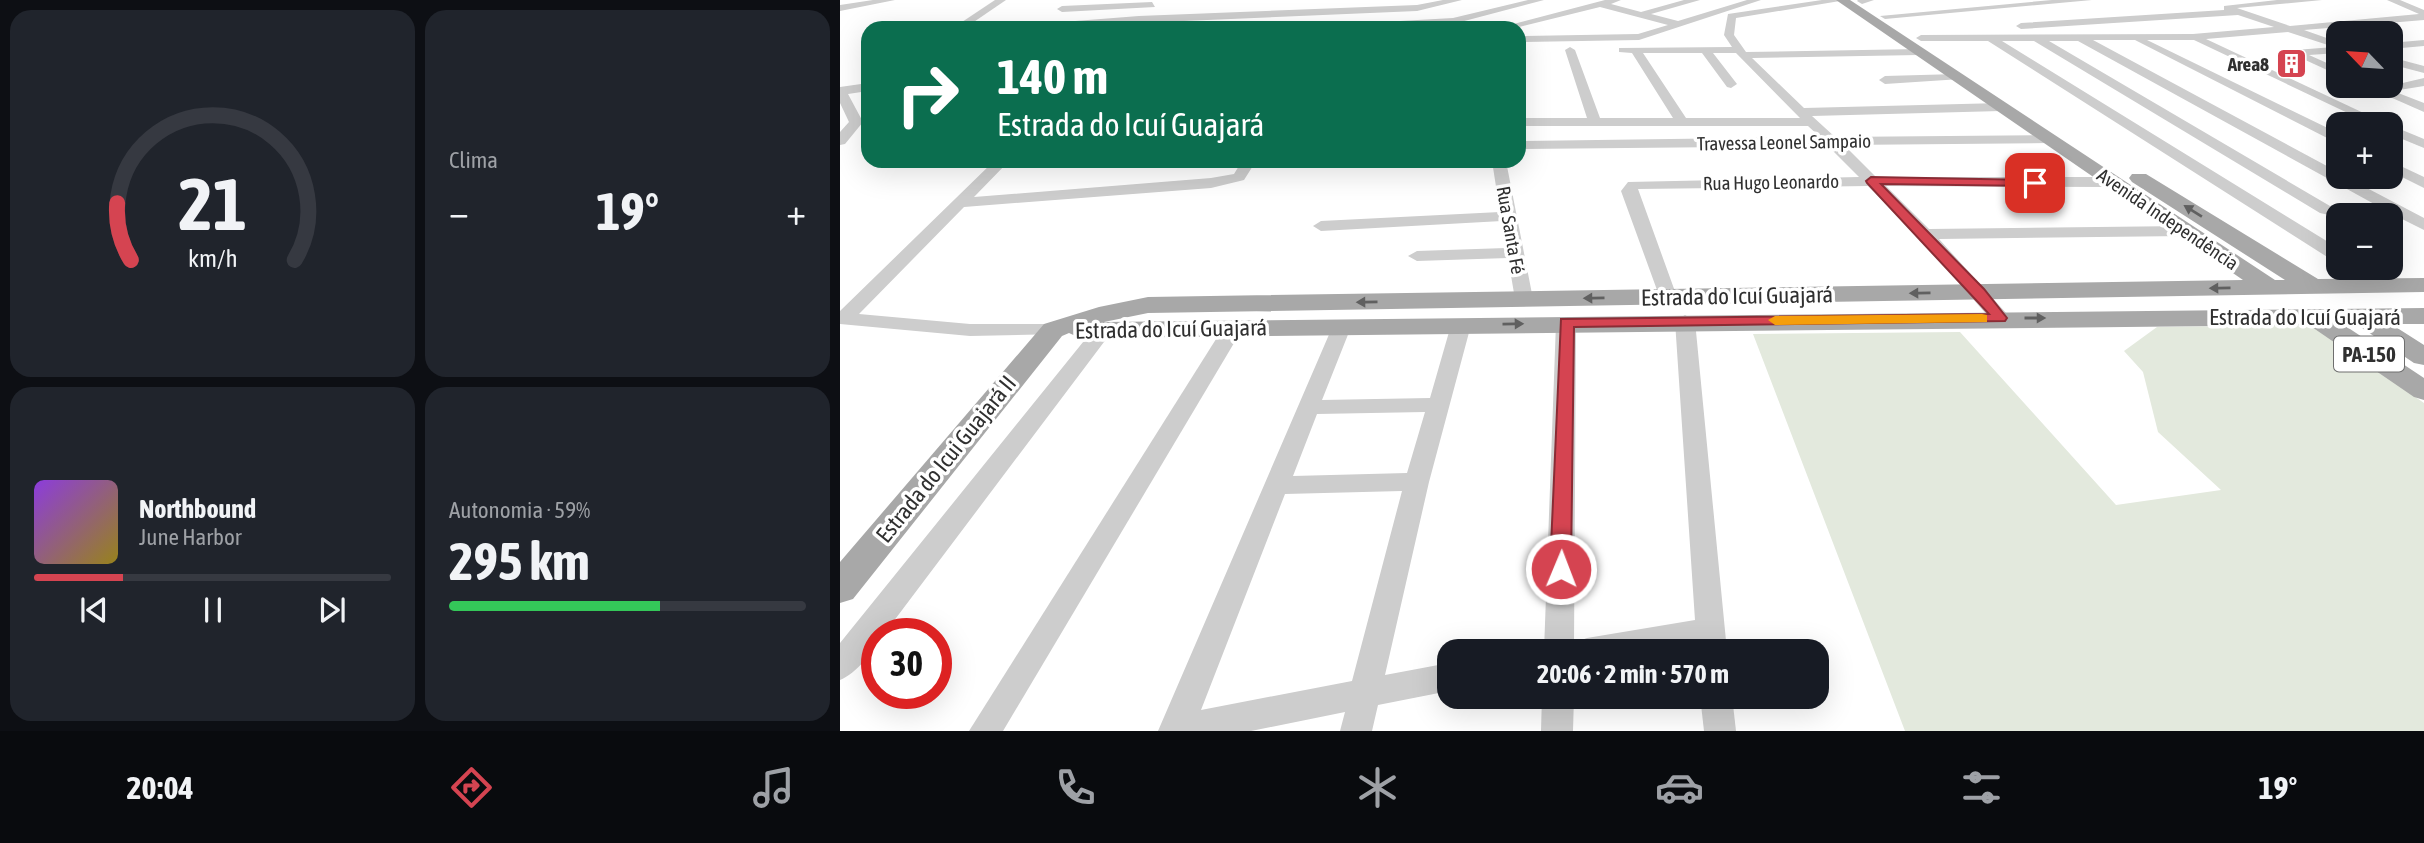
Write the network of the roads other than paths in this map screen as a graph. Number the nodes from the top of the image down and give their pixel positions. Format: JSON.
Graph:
{"nodes":[{"id":1,"x":890,"y":0,"type":"edge"},
{"id":2,"x":1001,"y":0,"type":"edge"},
{"id":3,"x":1398,"y":0,"type":"edge"},
{"id":4,"x":1457,"y":0,"type":"edge"},
{"id":5,"x":1539,"y":0,"type":"edge"},
{"id":6,"x":1588,"y":0,"type":"edge"},
{"id":7,"x":1616,"y":0,"type":"edge"},
{"id":8,"x":1695,"y":0,"type":"edge"},
{"id":9,"x":1756,"y":0,"type":"edge"},
{"id":10,"x":1841,"y":0,"type":"edge"},
{"id":11,"x":1864,"y":0,"type":"edge"},
{"id":12,"x":1925,"y":0,"type":"edge"},
{"id":13,"x":2087,"y":0,"type":"edge"},
{"id":14,"x":2317,"y":0,"type":"edge"},
{"id":15,"x":2392,"y":0,"type":"edge"},
{"id":16,"x":2064,"y":1,"type":"edge"},
{"id":17,"x":2263,"y":2,"type":"edge"},
{"id":18,"x":1155,"y":3,"type":"edge"},
{"id":19,"x":1600,"y":4,"type":"junction"},
{"id":20,"x":1415,"y":7,"type":"junction"},
{"id":21,"x":840,"y":8,"type":"edge"},
{"id":22,"x":1062,"y":9,"type":"dead end"},
{"id":23,"x":1947,"y":11,"type":"junction"},
{"id":24,"x":2239,"y":12,"type":"junction"},
{"id":25,"x":1639,"y":14,"type":"junction"},
{"id":26,"x":2424,"y":15,"type":"edge"},
{"id":27,"x":1711,"y":16,"type":"junction"},
{"id":28,"x":1731,"y":16,"type":"junction"},
{"id":29,"x":1885,"y":16,"type":"junction"},
{"id":30,"x":2152,"y":17,"type":"junction"},
{"id":31,"x":2108,"y":20,"type":"junction"},
{"id":32,"x":969,"y":21,"type":"edge"},
{"id":33,"x":1137,"y":21,"type":"edge"},
{"id":34,"x":1170,"y":21,"type":"edge"},
{"id":35,"x":1453,"y":21,"type":"joint"},
{"id":36,"x":1526,"y":22,"type":"edge"},
{"id":37,"x":1971,"y":23,"type":"dead end"},
{"id":38,"x":1680,"y":25,"type":"junction"},
{"id":39,"x":2290,"y":29,"type":"junction"},
{"id":40,"x":1991,"y":34,"type":"junction"},
{"id":41,"x":2198,"y":37,"type":"junction"},
{"id":42,"x":2038,"y":38,"type":"junction"},
{"id":43,"x":2135,"y":38,"type":"junction"},
{"id":44,"x":1526,"y":39,"type":"edge"},
{"id":45,"x":2082,"y":39,"type":"junction"},
{"id":46,"x":2326,"y":42,"type":"edge"},
{"id":47,"x":2424,"y":43,"type":"edge"},
{"id":48,"x":1920,"y":45,"type":"junction"},
{"id":49,"x":2403,"y":45,"type":"edge"},
{"id":50,"x":2326,"y":49,"type":"edge"},
{"id":51,"x":1570,"y":50,"type":"junction"},
{"id":52,"x":1635,"y":50,"type":"junction"},
{"id":53,"x":1705,"y":50,"type":"junction"},
{"id":54,"x":1526,"y":51,"type":"edge"},
{"id":55,"x":1742,"y":53,"type":"junction"},
{"id":56,"x":2403,"y":64,"type":"edge"},
{"id":57,"x":2326,"y":67,"type":"edge"},
{"id":58,"x":2424,"y":70,"type":"edge"},
{"id":59,"x":1957,"y":77,"type":"junction"},
{"id":60,"x":1885,"y":80,"type":"dead end"},
{"id":61,"x":2424,"y":82,"type":"edge"},
{"id":62,"x":1731,"y":84,"type":"dead end"},
{"id":63,"x":2403,"y":84,"type":"edge"},
{"id":64,"x":861,"y":88,"type":"edge"},
{"id":65,"x":840,"y":92,"type":"edge"},
{"id":66,"x":2403,"y":92,"type":"edge"},
{"id":67,"x":2403,"y":97,"type":"edge"},
{"id":68,"x":2424,"y":98,"type":"edge"},
{"id":69,"x":2001,"y":107,"type":"junction"},
{"id":70,"x":2424,"y":107,"type":"edge"},
{"id":71,"x":2356,"y":112,"type":"edge"},
{"id":72,"x":1808,"y":117,"type":"junction"},
{"id":73,"x":1595,"y":121,"type":"junction"},
{"id":74,"x":1681,"y":121,"type":"junction"},
{"id":75,"x":1526,"y":122,"type":"edge"},
{"id":76,"x":2326,"y":132,"type":"edge"},
{"id":77,"x":2403,"y":135,"type":"edge"},
{"id":78,"x":2049,"y":139,"type":"junction"},
{"id":79,"x":840,"y":141,"type":"edge"},
{"id":80,"x":1830,"y":142,"type":"junction"},
{"id":81,"x":2424,"y":144,"type":"edge"},
{"id":82,"x":1526,"y":145,"type":"edge"},
{"id":83,"x":995,"y":168,"type":"edge"},
{"id":84,"x":1245,"y":168,"type":"edge"},
{"id":85,"x":1500,"y":168,"type":"edge"},
{"id":86,"x":2403,"y":172,"type":"edge"},
{"id":87,"x":2115,"y":173,"type":"junction"},
{"id":88,"x":1871,"y":181,"type":"junction"},
{"id":89,"x":2424,"y":183,"type":"edge"},
{"id":90,"x":960,"y":203,"type":"junction"},
{"id":91,"x":2383,"y":203,"type":"edge"},
{"id":92,"x":2326,"y":210,"type":"edge"},
{"id":93,"x":2403,"y":214,"type":"edge"},
{"id":94,"x":1509,"y":216,"type":"junction"},
{"id":95,"x":2424,"y":225,"type":"edge"},
{"id":96,"x":1321,"y":226,"type":"dead end"},
{"id":97,"x":2185,"y":230,"type":"junction"},
{"id":98,"x":1922,"y":234,"type":"junction"},
{"id":99,"x":2326,"y":248,"type":"edge"},
{"id":100,"x":1516,"y":253,"type":"junction"},
{"id":101,"x":1417,"y":257,"type":"dead end"},
{"id":102,"x":2376,"y":280,"type":"edge"},
{"id":103,"x":2384,"y":285,"type":"junction"},
{"id":104,"x":2424,"y":285,"type":"edge"},
{"id":105,"x":2270,"y":287,"type":"junction"},
{"id":106,"x":2313,"y":287,"type":"junction"},
{"id":107,"x":1979,"y":292,"type":"junction"},
{"id":108,"x":1668,"y":297,"type":"junction"},
{"id":109,"x":1524,"y":299,"type":"junction"},
{"id":110,"x":1128,"y":308,"type":"junction"},
{"id":111,"x":2424,"y":314,"type":"edge"},
{"id":112,"x":2362,"y":316,"type":"junction"},
{"id":113,"x":2314,"y":317,"type":"junction"},
{"id":114,"x":2000,"y":318,"type":"junction"},
{"id":115,"x":841,"y":319,"type":"edge"},
{"id":116,"x":1685,"y":321,"type":"junction"},
{"id":117,"x":1566,"y":323,"type":"junction"},
{"id":118,"x":1461,"y":325,"type":"junction"},
{"id":119,"x":1341,"y":327,"type":"junction"},
{"id":120,"x":1233,"y":328,"type":"junction"},
{"id":121,"x":1053,"y":330,"type":"junction"},
{"id":122,"x":1103,"y":330,"type":"junction"},
{"id":123,"x":2424,"y":357,"type":"edge"},
{"id":124,"x":2424,"y":391,"type":"edge"},
{"id":125,"x":1440,"y":405,"type":"junction"},
{"id":126,"x":1309,"y":407,"type":"junction"},
{"id":127,"x":1417,"y":482,"type":"junction"},
{"id":128,"x":1279,"y":485,"type":"junction"},
{"id":129,"x":840,"y":588,"type":"edge"},
{"id":130,"x":1559,"y":639,"type":"edge"},
{"id":131,"x":1710,"y":639,"type":"edge"},
{"id":132,"x":840,"y":666,"type":"edge"},
{"id":133,"x":1437,"y":679,"type":"edge"},
{"id":134,"x":1365,"y":692,"type":"junction"},
{"id":135,"x":1557,"y":709,"type":"edge"},
{"id":136,"x":1717,"y":709,"type":"edge"},
{"id":137,"x":985,"y":731,"type":"edge"},
{"id":138,"x":1176,"y":731,"type":"edge"},
{"id":139,"x":1356,"y":731,"type":"edge"},
{"id":140,"x":1556,"y":731,"type":"edge"},
{"id":141,"x":1720,"y":731,"type":"edge"}],
"edges":[{"from":1,"to":21,"type":"street"},
{"from":2,"to":32,"type":"street"},
{"from":3,"to":20,"type":"street"},
{"from":4,"to":20,"type":"street"},
{"from":5,"to":35,"type":"street"},
{"from":6,"to":19,"type":"street"},
{"from":7,"to":19,"type":"street"},
{"from":8,"to":25,"type":"street"},
{"from":9,"to":27,"type":"street"},
{"from":10,"to":28,"type":"street"},
{"from":10,"to":48,"type":"main road","name":"Avenida Independência","number":"PA-150"},
{"from":11,"to":29,"type":"main road","name":"Avenida Independência","number":"PA-150"},
{"from":12,"to":23,"type":"street"},
{"from":13,"to":16,"type":"street"},
{"from":14,"to":17,"type":"street"},
{"from":15,"to":26,"type":"street"},
{"from":16,"to":23,"type":"street"},
{"from":16,"to":31,"type":"street"},
{"from":17,"to":24,"type":"street"},
{"from":18,"to":22,"type":"street"},
{"from":18,"to":33,"type":"street"},
{"from":19,"to":25,"type":"street"},
{"from":19,"to":36,"type":"street"},
{"from":20,"to":34,"type":"street"},
{"from":20,"to":35,"type":"street"},
{"from":23,"to":29,"type":"street"},
{"from":23,"to":37,"type":"street"},
{"from":24,"to":30,"type":"street"},
{"from":24,"to":39,"type":"street"},
{"from":25,"to":38,"type":"street"},
{"from":26,"to":39,"type":"street"},
{"from":27,"to":28,"type":"street"},
{"from":27,"to":38,"type":"street"},
{"from":28,"to":55,"type":"street"},
{"from":29,"to":48,"type":"main road","name":"Avenida Independência","number":"PA-150"},
{"from":30,"to":31,"type":"street"},
{"from":30,"to":41,"type":"street"},
{"from":31,"to":40,"type":"street"},
{"from":38,"to":44,"type":"street"},
{"from":39,"to":41,"type":"street"},
{"from":39,"to":46,"type":"street"},
{"from":40,"to":42,"type":"street"},
{"from":40,"to":48,"type":"street"},
{"from":40,"to":99,"type":"street"},
{"from":41,"to":43,"type":"street"},
{"from":41,"to":71,"type":"street"},
{"from":42,"to":45,"type":"street"},
{"from":42,"to":92,"type":"street"},
{"from":43,"to":45,"type":"street"},
{"from":43,"to":76,"type":"street"},
{"from":45,"to":91,"type":"street"},
{"from":47,"to":49,"type":"street"},
{"from":48,"to":55,"type":"street"},
{"from":48,"to":59,"type":"main road","name":"Avenida Independência","number":"PA-150"},
{"from":48,"to":87,"type":"main road","name":"Avenida Independência","number":"PA-150"},
{"from":50,"to":57,"type":"street"},
{"from":51,"to":52,"type":"street"},
{"from":51,"to":54,"type":"street"},
{"from":51,"to":73,"type":"street"},
{"from":52,"to":53,"type":"street"},
{"from":52,"to":74,"type":"street"},
{"from":53,"to":55,"type":"street"},
{"from":53,"to":62,"type":"street"},
{"from":55,"to":72,"type":"street"},
{"from":56,"to":58,"type":"street"},
{"from":59,"to":60,"type":"street"},
{"from":59,"to":69,"type":"main road","name":"Avenida Independência","number":"PA-150"},
{"from":61,"to":63,"type":"street"},
{"from":64,"to":65,"type":"street"},
{"from":65,"to":79,"type":"street"},
{"from":66,"to":68,"type":"street"},
{"from":67,"to":70,"type":"street"},
{"from":69,"to":72,"type":"street"},
{"from":69,"to":78,"type":"main road","name":"Avenida Independência","number":"PA-150"},
{"from":72,"to":74,"type":"street"},
{"from":72,"to":80,"type":"street"},
{"from":73,"to":74,"type":"street"},
{"from":73,"to":75,"type":"street"},
{"from":77,"to":81,"type":"street"},
{"from":78,"to":80,"type":"street","name":"Travessa Leonel Sampaio"},
{"from":78,"to":87,"type":"main road","name":"Avenida Independência","number":"PA-150"},
{"from":80,"to":82,"type":"street","name":"Travessa Leonel Sampaio"},
{"from":80,"to":88,"type":"street"},
{"from":83,"to":90,"type":"street"},
{"from":84,"to":90,"type":"street"},
{"from":85,"to":94,"type":"street","name":"Rua Santa Fé"},
{"from":86,"to":89,"type":"street"},
{"from":87,"to":88,"type":"street","name":"Rua Hugo Leonardo"},
{"from":87,"to":97,"type":"main road","name":"Avenida Independência","number":"PA-150"},
{"from":106,"to":87,"type":"main road","name":"Avenida Independência","number":"PA-150","one_way":true},
{"from":88,"to":98,"type":"street"},
{"from":88,"to":108,"type":"street","name":"Rua Hugo Leonardo"},
{"from":90,"to":115,"type":"street"},
{"from":93,"to":95,"type":"street"},
{"from":94,"to":96,"type":"street"},
{"from":94,"to":100,"type":"street","name":"Rua Santa Fé"},
{"from":97,"to":98,"type":"street"},
{"from":97,"to":105,"type":"main road","name":"Avenida Independência","number":"PA-150"},
{"from":98,"to":107,"type":"street"},
{"from":100,"to":101,"type":"street"},
{"from":100,"to":109,"type":"street","name":"Rua Santa Fé"},
{"from":102,"to":103,"type":"street"},
{"from":103,"to":104,"type":"main road","name":"Estrada do Icuí Guajará"},
{"from":103,"to":106,"type":"main road","name":"Estrada do Icuí Guajará"},
{"from":103,"to":111,"type":"main road"},
{"from":105,"to":106,"type":"main road","name":"Estrada do Icuí Guajará"},
{"from":105,"to":107,"type":"main road","name":"Estrada do Icuí Guajará","one_way":true},
{"from":105,"to":113,"type":"main road","name":"Avenida Independência","number":"PA-150"},
{"from":106,"to":112,"type":"main road","name":"Avenida Independência","number":"PA-150"},
{"from":107,"to":108,"type":"main road","name":"Estrada do Icuí Guajará","one_way":true},
{"from":107,"to":114,"type":"street"},
{"from":108,"to":109,"type":"main road","name":"Estrada do Icuí Guajará","one_way":true},
{"from":109,"to":110,"type":"main road","name":"Estrada do Icuí Guajará","one_way":true},
{"from":110,"to":121,"type":"main road","name":"Estrada do Icuí Guajará"},
{"from":110,"to":122,"type":"main road"},
{"from":111,"to":112,"type":"main road","name":"Estrada do Icuí Guajará"},
{"from":112,"to":113,"type":"main road","name":"Estrada do Icuí Guajará"},
{"from":112,"to":123,"type":"main road","name":"Avenida Independência","number":"PA-150"},
{"from":114,"to":113,"type":"main road","name":"Estrada do Icuí Guajará","one_way":true},
{"from":113,"to":124,"type":"main road","name":"Avenida Independência","number":"PA-150"},
{"from":114,"to":116,"type":"main road","name":"Estrada do Icuí Guajará"},
{"from":115,"to":121,"type":"street","name":"Estrada do Icuí Guajará"},
{"from":116,"to":117,"type":"main road","name":"Estrada do Icuí Guajará"},
{"from":116,"to":131,"type":"street"},
{"from":118,"to":117,"type":"main road","name":"Estrada do Icuí Guajará","one_way":true},
{"from":117,"to":130,"type":"street"},
{"from":118,"to":119,"type":"main road","name":"Estrada do Icuí Guajará"},
{"from":118,"to":125,"type":"street"},
{"from":119,"to":120,"type":"main road","name":"Estrada do Icuí Guajará"},
{"from":119,"to":126,"type":"street"},
{"from":120,"to":122,"type":"main road","name":"Estrada do Icuí Guajará"},
{"from":120,"to":137,"type":"street"},
{"from":121,"to":122,"type":"main road","name":"Estrada do Icuí Guajará"},
{"from":121,"to":129,"type":"main road","name":"Estrada do Icui Guajará II"},
{"from":122,"to":132,"type":"street"},
{"from":125,"to":126,"type":"street"},
{"from":125,"to":127,"type":"street"},
{"from":126,"to":128,"type":"street"},
{"from":127,"to":128,"type":"street"},
{"from":127,"to":134,"type":"street"},
{"from":128,"to":138,"type":"street"},
{"from":133,"to":134,"type":"street"},
{"from":134,"to":138,"type":"street"},
{"from":134,"to":139,"type":"street"},
{"from":135,"to":140,"type":"street"},
{"from":136,"to":141,"type":"street"}]}
